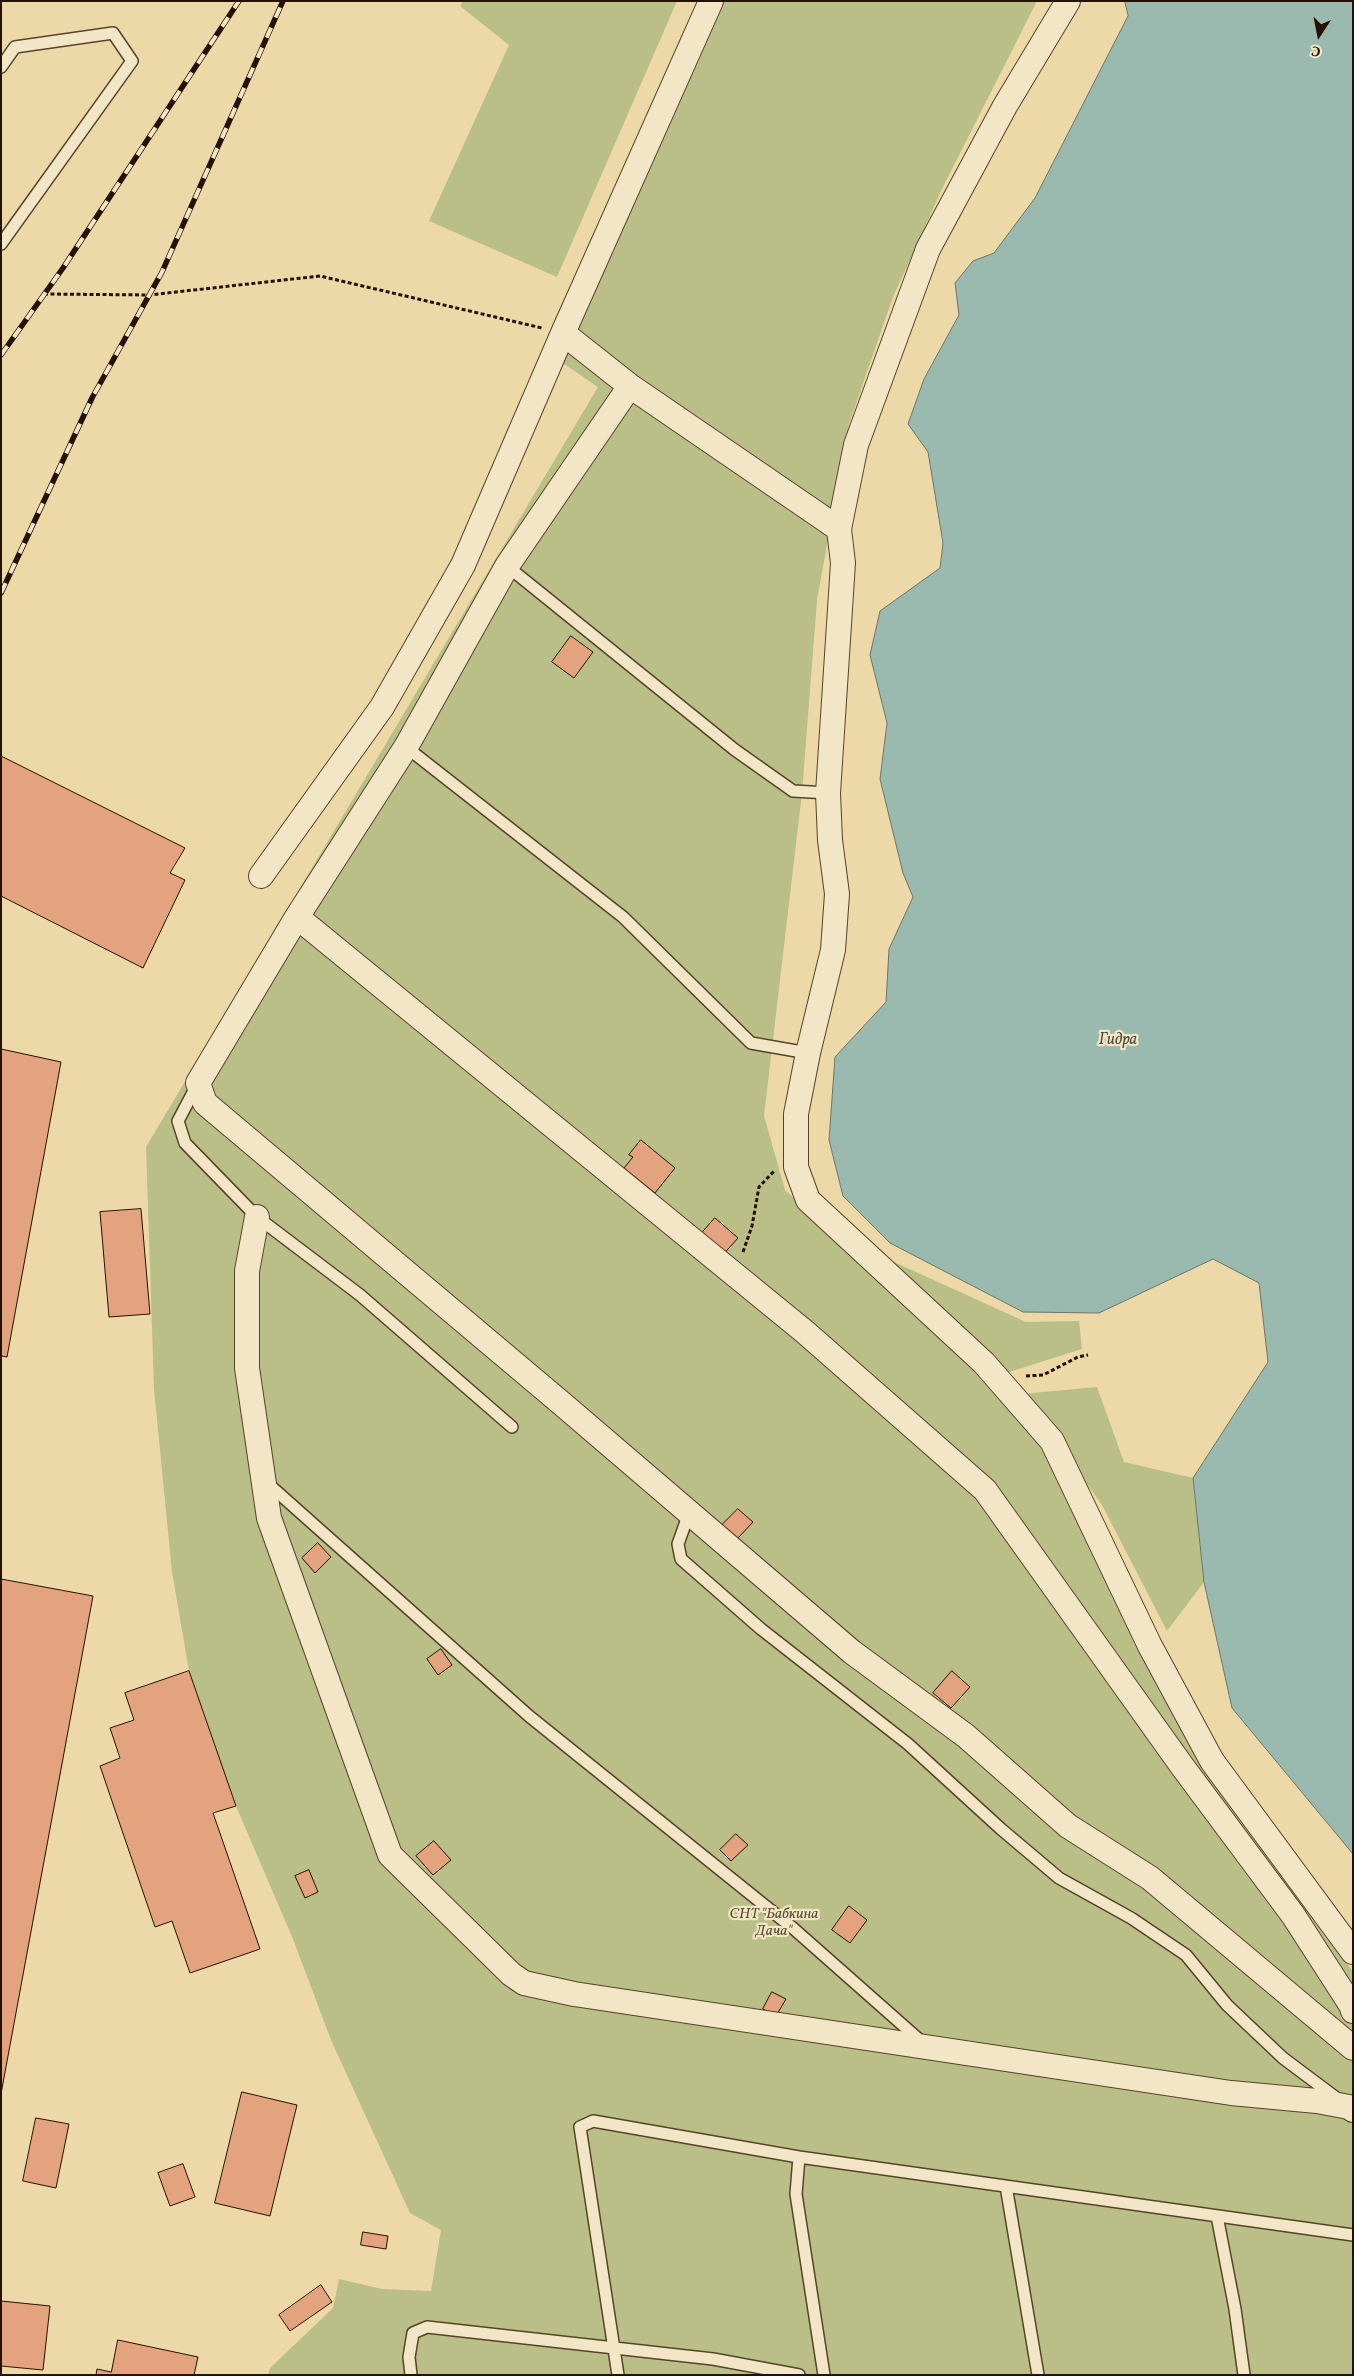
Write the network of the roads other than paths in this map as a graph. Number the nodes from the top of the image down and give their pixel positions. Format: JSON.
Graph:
{"nodes":[{"id":1,"x":711,"y":1,"type":"edge"},
{"id":2,"x":1068,"y":1,"type":"edge"},
{"id":3,"x":1,"y":67,"type":"edge"},
{"id":4,"x":1,"y":244,"type":"edge"},
{"id":5,"x":563,"y":333,"type":"junction"},
{"id":6,"x":630,"y":386,"type":"junction"},
{"id":7,"x":839,"y":529,"type":"junction"},
{"id":8,"x":507,"y":566,"type":"junction"},
{"id":9,"x":406,"y":747,"type":"junction"},
{"id":10,"x":828,"y":793,"type":"junction"},
{"id":11,"x":261,"y":876,"type":"dead end"},
{"id":12,"x":297,"y":917,"type":"junction"},
{"id":13,"x":808,"y":1053,"type":"junction"},
{"id":14,"x":198,"y":1083,"type":"junction"},
{"id":15,"x":257,"y":1217,"type":"junction"},
{"id":16,"x":512,"y":1427,"type":"dead end"},
{"id":17,"x":264,"y":1479,"type":"junction"},
{"id":18,"x":689,"y":1513,"type":"junction"},
{"id":19,"x":1353,"y":1952,"type":"edge"},
{"id":20,"x":1353,"y":2011,"type":"edge"},
{"id":21,"x":928,"y":2047,"type":"junction"},
{"id":22,"x":1353,"y":2048,"type":"edge"},
{"id":23,"x":1351,"y":2109,"type":"edge"},
{"id":24,"x":799,"y":2157,"type":"junction"},
{"id":25,"x":1006,"y":2186,"type":"junction"},
{"id":26,"x":1217,"y":2216,"type":"junction"},
{"id":27,"x":1353,"y":2235,"type":"edge"},
{"id":28,"x":613,"y":2348,"type":"junction"},
{"id":29,"x":411,"y":2375,"type":"edge"},
{"id":30,"x":618,"y":2375,"type":"edge"},
{"id":31,"x":799,"y":2375,"type":"edge"},
{"id":32,"x":824,"y":2375,"type":"edge"},
{"id":33,"x":1038,"y":2375,"type":"edge"},
{"id":34,"x":1244,"y":2375,"type":"edge"}],
"edges":[{"from":1,"to":5,"type":"street"},
{"from":2,"to":7,"type":"street"},
{"from":3,"to":4,"type":"lane"},
{"from":5,"to":6,"type":"street"},
{"from":5,"to":11,"type":"street"},
{"from":6,"to":7,"type":"street"},
{"from":6,"to":8,"type":"street"},
{"from":7,"to":10,"type":"street"},
{"from":8,"to":9,"type":"street"},
{"from":8,"to":10,"type":"lane"},
{"from":9,"to":12,"type":"street"},
{"from":9,"to":13,"type":"lane"},
{"from":10,"to":13,"type":"street"},
{"from":12,"to":14,"type":"street"},
{"from":12,"to":20,"type":"street"},
{"from":13,"to":19,"type":"street"},
{"from":14,"to":15,"type":"lane"},
{"from":14,"to":18,"type":"street"},
{"from":15,"to":16,"type":"lane"},
{"from":15,"to":17,"type":"street"},
{"from":17,"to":21,"type":"lane"},
{"from":17,"to":21,"type":"street"},
{"from":18,"to":22,"type":"street"},
{"from":18,"to":23,"type":"lane"},
{"from":21,"to":23,"type":"street"},
{"from":24,"to":25,"type":"lane"},
{"from":24,"to":28,"type":"lane"},
{"from":24,"to":32,"type":"lane"},
{"from":25,"to":26,"type":"lane"},
{"from":25,"to":33,"type":"lane"},
{"from":26,"to":27,"type":"lane"},
{"from":26,"to":34,"type":"lane"},
{"from":28,"to":29,"type":"lane"},
{"from":28,"to":30,"type":"lane"},
{"from":28,"to":31,"type":"lane"}]}
